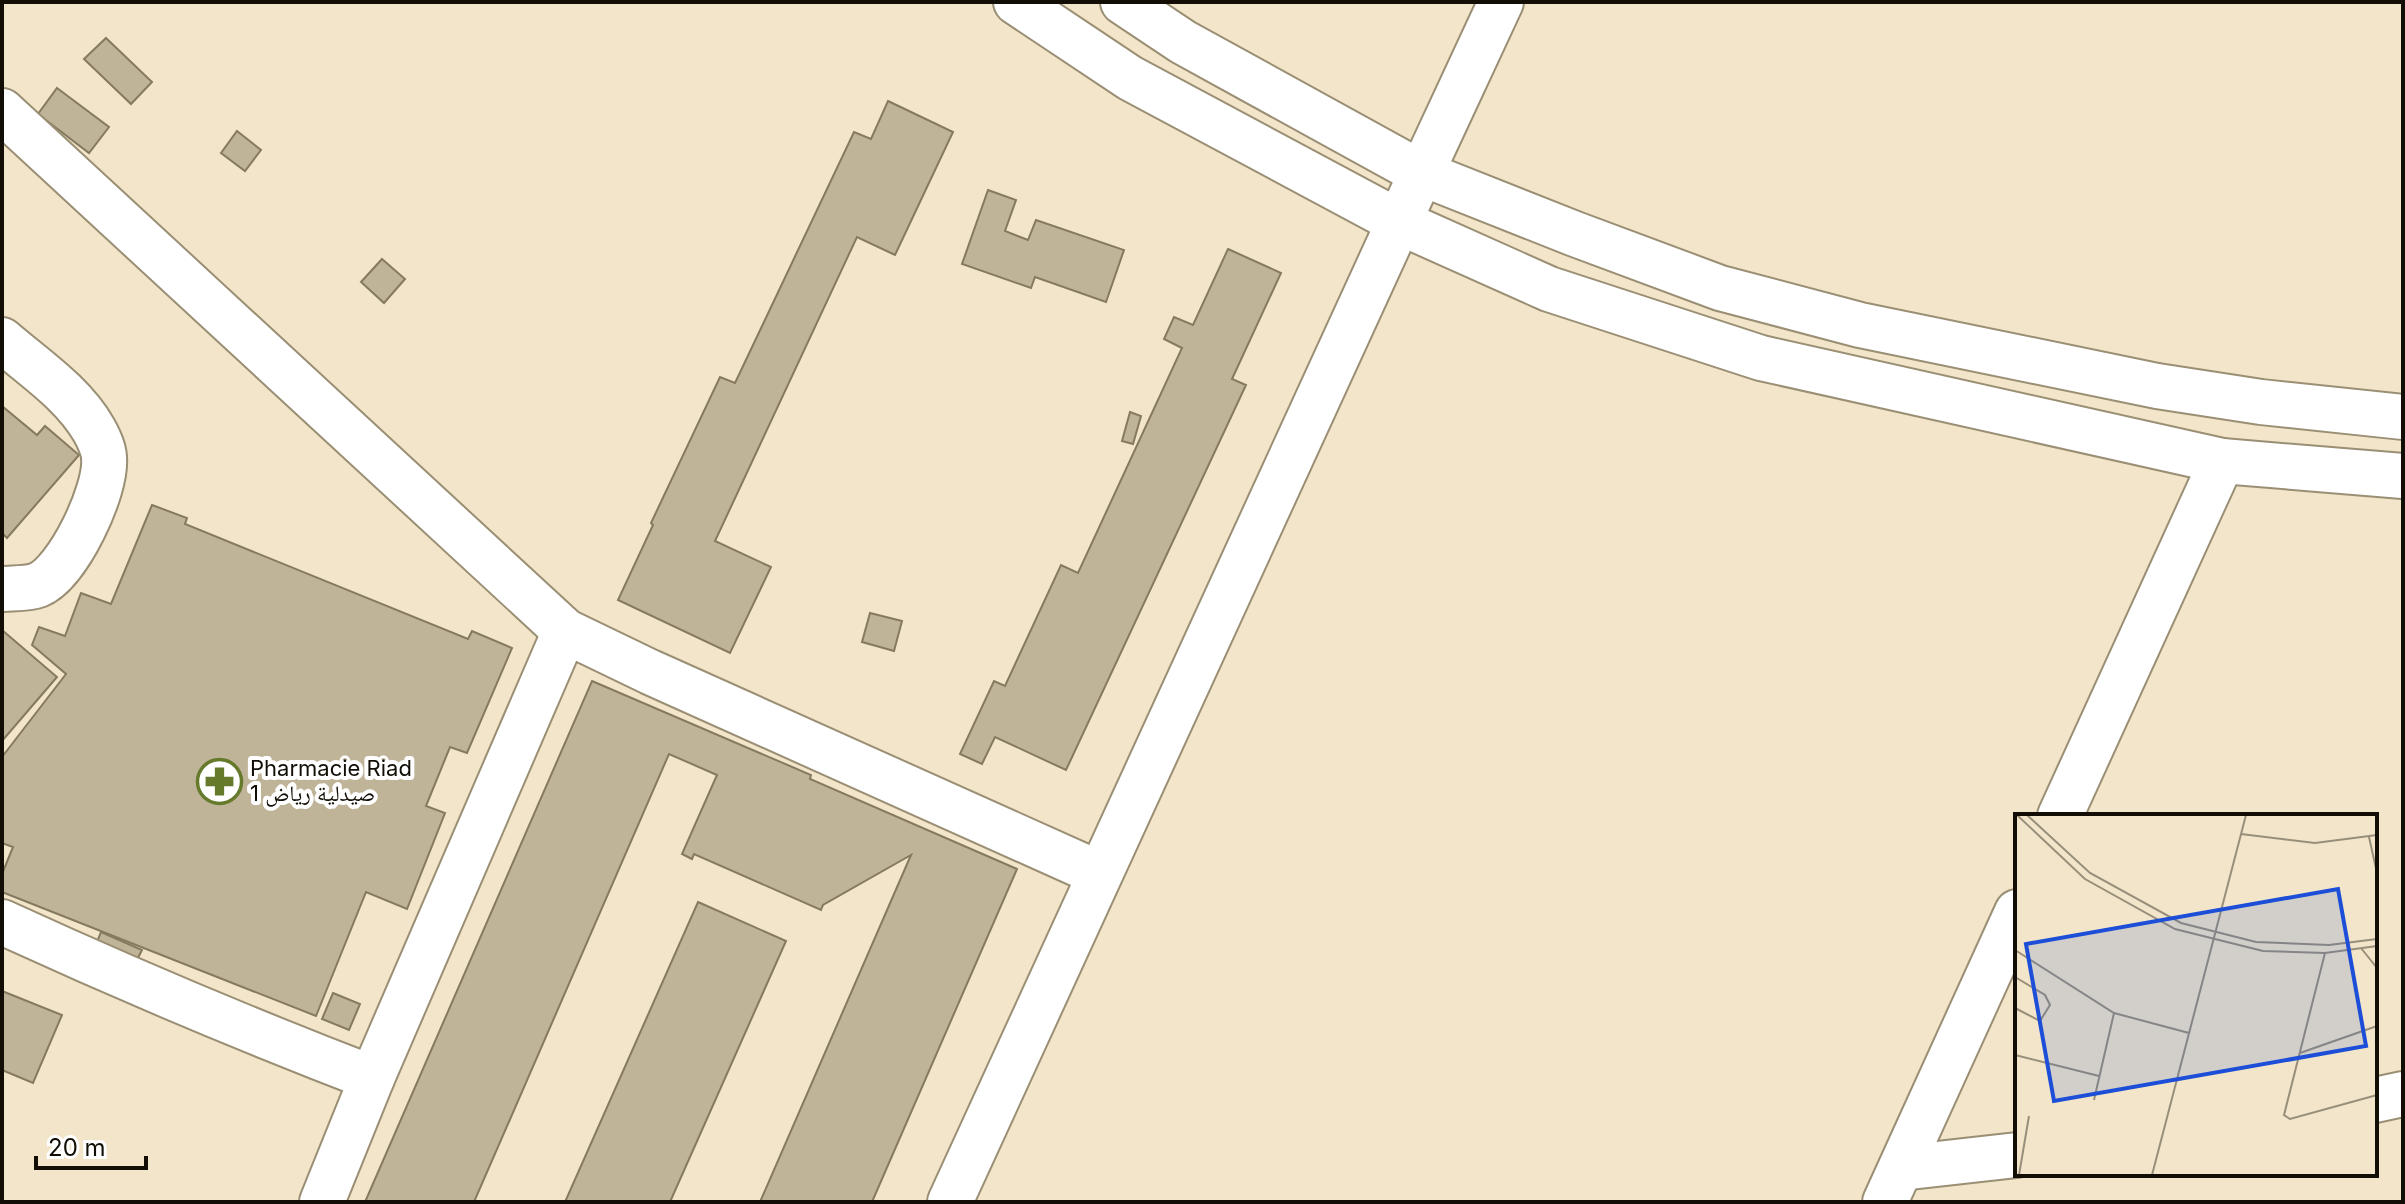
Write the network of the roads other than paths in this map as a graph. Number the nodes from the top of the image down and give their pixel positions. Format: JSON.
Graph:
{"nodes":[{"id":1,"x":1016,"y":2,"type":"edge"},
{"id":2,"x":1123,"y":2,"type":"edge"},
{"id":3,"x":1501,"y":2,"type":"edge"},
{"id":4,"x":2,"y":111,"type":"edge"},
{"id":5,"x":1421,"y":173,"type":"junction"},
{"id":6,"x":1397,"y":221,"type":"junction"},
{"id":7,"x":2,"y":340,"type":"edge"},
{"id":8,"x":2403,"y":417,"type":"edge"},
{"id":9,"x":2222,"y":461,"type":"junction"},
{"id":10,"x":2403,"y":476,"type":"edge"},
{"id":11,"x":2,"y":589,"type":"edge"},
{"id":12,"x":565,"y":631,"type":"junction"},
{"id":13,"x":2061,"y":814,"type":"edge"},
{"id":14,"x":1098,"y":873,"type":"junction"},
{"id":15,"x":2015,"y":916,"type":"edge"},
{"id":16,"x":2,"y":922,"type":"edge"},
{"id":17,"x":372,"y":1078,"type":"junction"},
{"id":18,"x":2403,"y":1094,"type":"edge"},
{"id":19,"x":2377,"y":1100,"type":"edge"},
{"id":20,"x":2015,"y":1155,"type":"edge"},
{"id":21,"x":1893,"y":1185,"type":"edge"},
{"id":22,"x":322,"y":1202,"type":"edge"},
{"id":23,"x":950,"y":1202,"type":"edge"}],
"edges":[{"from":1,"to":6,"type":"street"},
{"from":2,"to":5,"type":"street"},
{"from":3,"to":5,"type":"street"},
{"from":4,"to":12,"type":"street"},
{"from":5,"to":6,"type":"street"},
{"from":5,"to":8,"type":"street"},
{"from":6,"to":9,"type":"street"},
{"from":6,"to":14,"type":"street"},
{"from":7,"to":11,"type":"street"},
{"from":9,"to":10,"type":"street"},
{"from":9,"to":13,"type":"street"},
{"from":12,"to":14,"type":"street"},
{"from":12,"to":17,"type":"street"},
{"from":14,"to":23,"type":"street"},
{"from":15,"to":21,"type":"street"},
{"from":16,"to":17,"type":"street"},
{"from":17,"to":22,"type":"street"},
{"from":18,"to":19,"type":"street"},
{"from":20,"to":21,"type":"street"}]}
